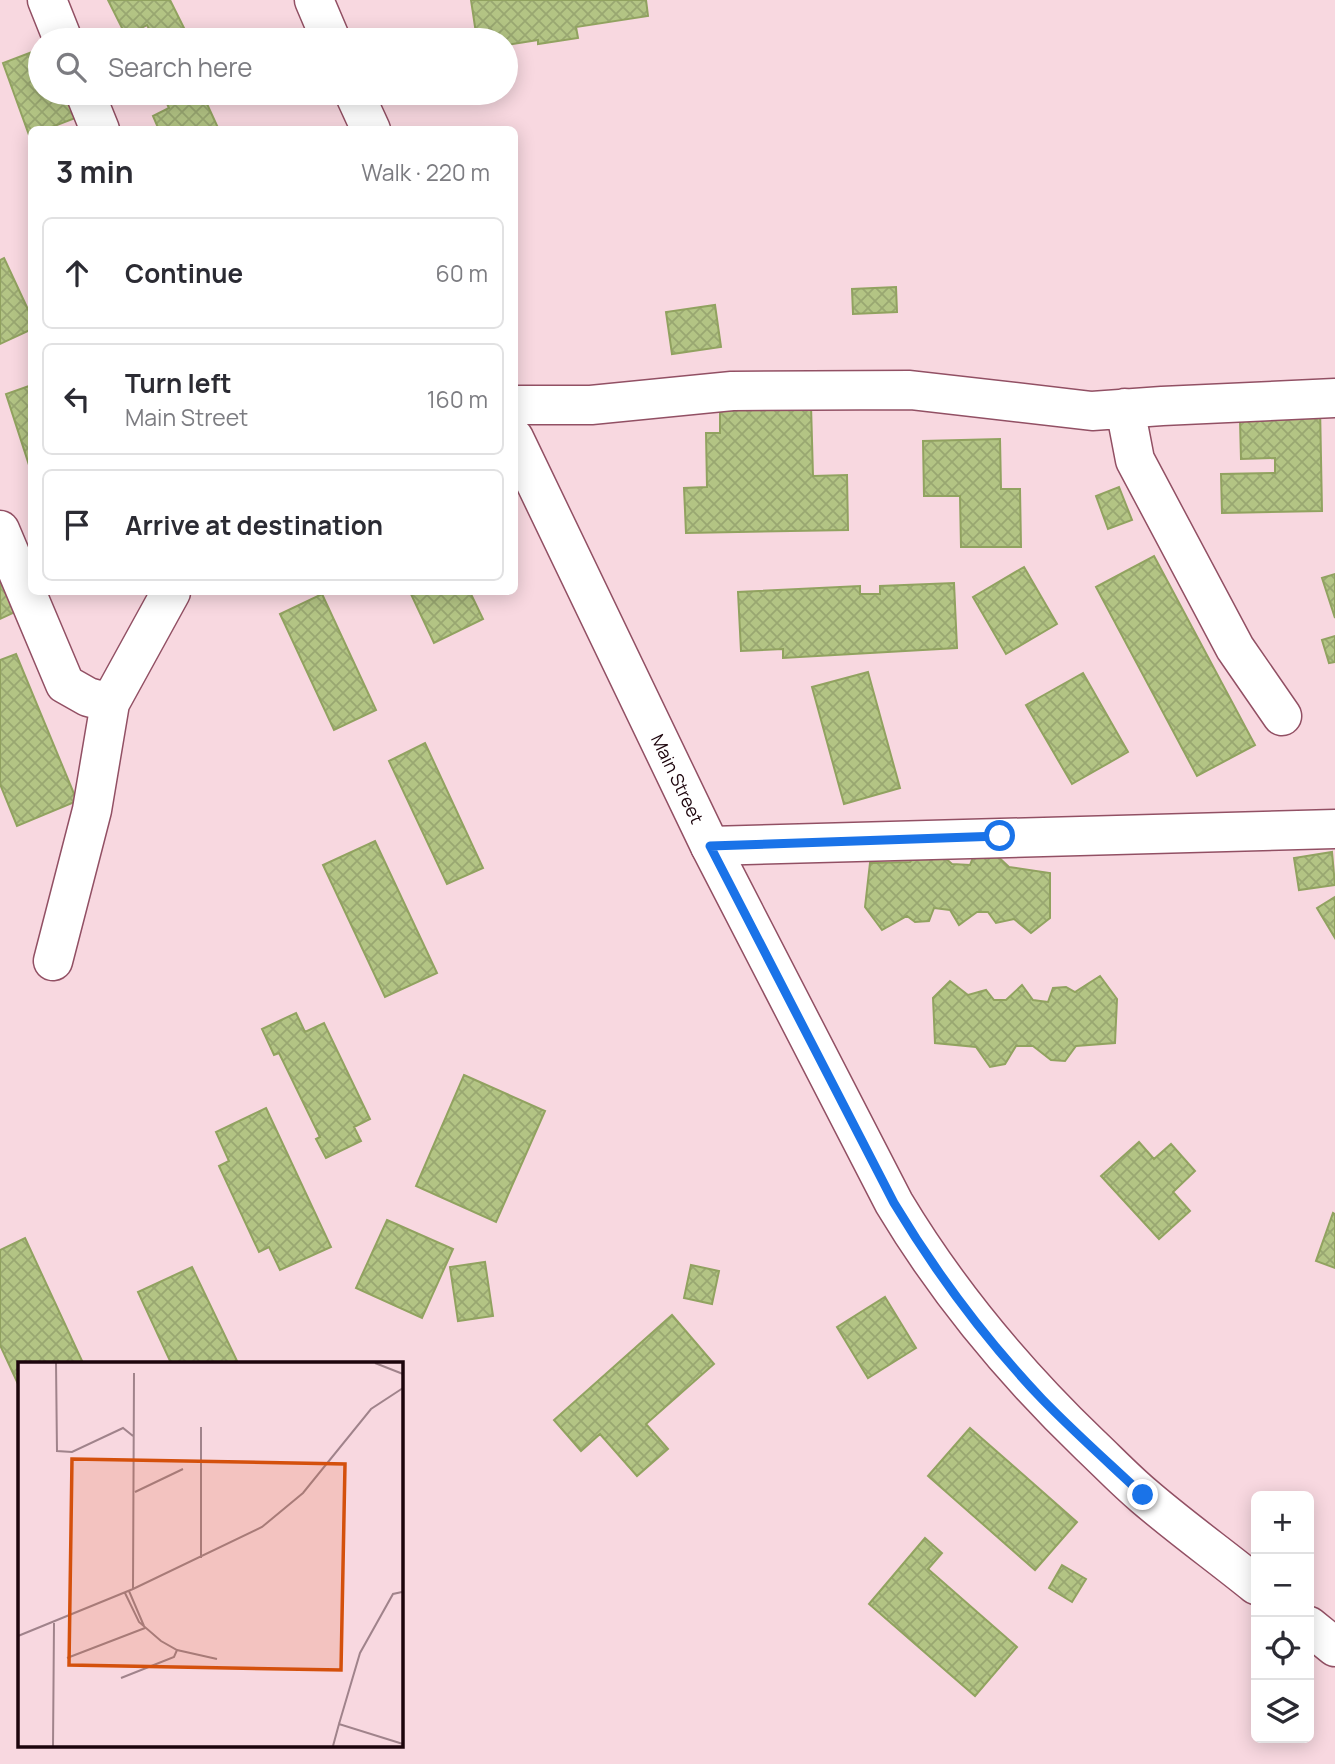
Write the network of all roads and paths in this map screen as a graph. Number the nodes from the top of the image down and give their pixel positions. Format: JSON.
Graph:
{"nodes":[{"id":1,"x":47,"y":0,"type":"edge"},
{"id":2,"x":314,"y":0,"type":"edge"},
{"id":3,"x":58,"y":28,"type":"edge"},
{"id":4,"x":326,"y":28,"type":"edge"},
{"id":5,"x":90,"y":105,"type":"edge"},
{"id":6,"x":360,"y":105,"type":"edge"},
{"id":7,"x":98,"y":126,"type":"edge"},
{"id":8,"x":369,"y":126,"type":"edge"},
{"id":9,"x":1335,"y":398,"type":"edge"},
{"id":10,"x":518,"y":405,"type":"edge"},
{"id":11,"x":1125,"y":408,"type":"junction"},
{"id":12,"x":518,"y":446,"type":"edge"},
{"id":13,"x":0,"y":530,"type":"edge"},
{"id":14,"x":169,"y":595,"type":"edge"},
{"id":15,"x":110,"y":703,"type":"junction"},
{"id":16,"x":1282,"y":716,"type":"dead end"},
{"id":17,"x":1335,"y":829,"type":"edge"},
{"id":18,"x":710,"y":846,"type":"junction"},
{"id":19,"x":53,"y":961,"type":"dead end"},
{"id":20,"x":1251,"y":1581,"type":"edge"},
{"id":21,"x":1314,"y":1630,"type":"edge"},
{"id":22,"x":1335,"y":1647,"type":"edge"}],
"edges":[{"from":1,"to":3,"type":"street"},
{"from":2,"to":4,"type":"street"},
{"from":5,"to":7,"type":"street"},
{"from":6,"to":8,"type":"street"},
{"from":9,"to":11,"type":"street"},
{"from":10,"to":11,"type":"street"},
{"from":11,"to":16,"type":"street"},
{"from":12,"to":18,"type":"street","name":"Main Street"},
{"from":13,"to":15,"type":"street"},
{"from":14,"to":15,"type":"street"},
{"from":15,"to":19,"type":"street"},
{"from":17,"to":18,"type":"street"},
{"from":18,"to":20,"type":"street","name":"Main Street"},
{"from":21,"to":22,"type":"street"}]}
